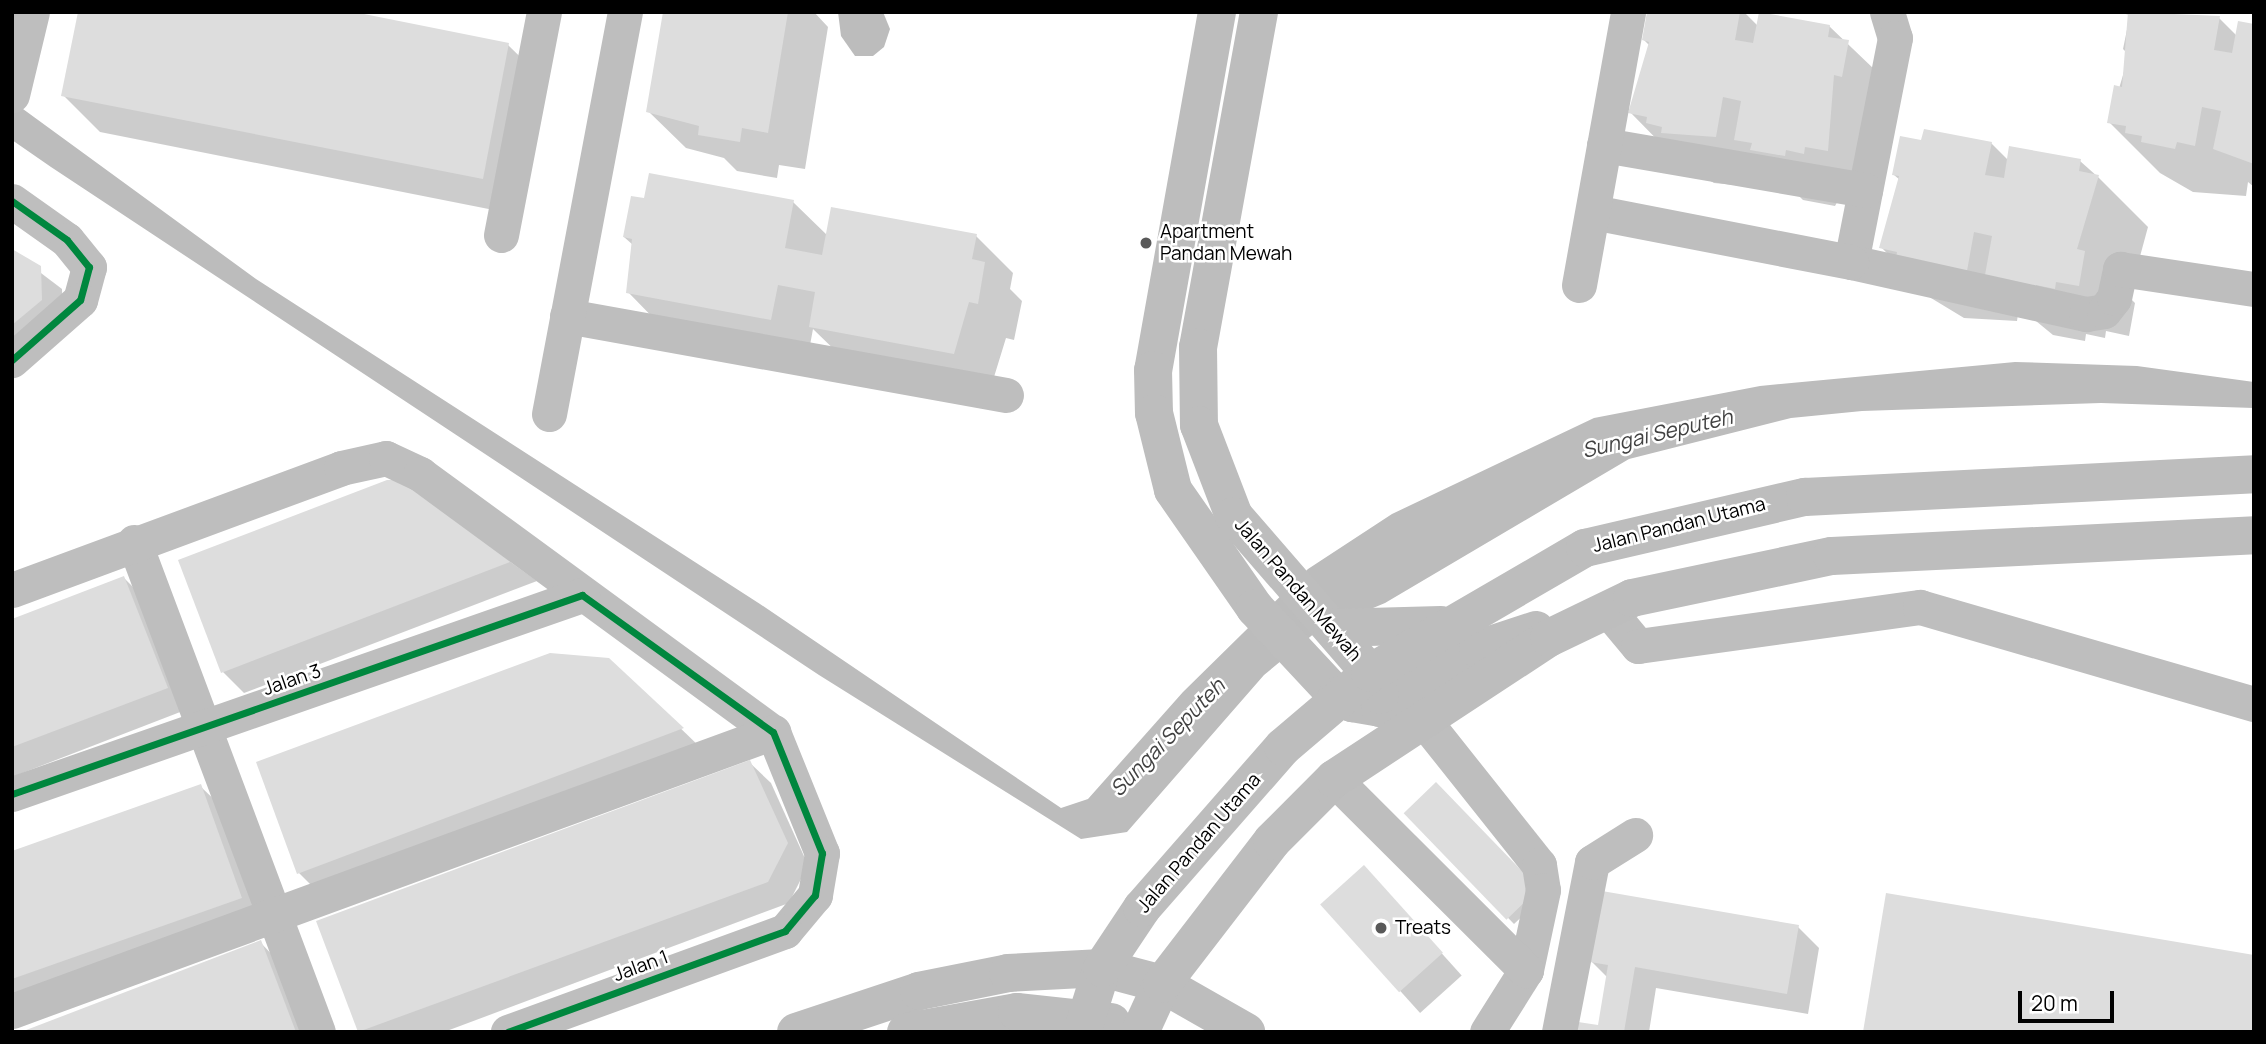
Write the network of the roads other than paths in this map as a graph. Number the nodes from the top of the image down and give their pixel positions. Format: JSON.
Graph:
{"nodes":[{"id":1,"x":32,"y":12,"type":"edge"},
{"id":2,"x":544,"y":12,"type":"edge"},
{"id":3,"x":625,"y":12,"type":"edge"},
{"id":4,"x":1217,"y":12,"type":"edge"},
{"id":5,"x":1259,"y":12,"type":"edge"},
{"id":6,"x":1628,"y":12,"type":"edge"},
{"id":7,"x":1887,"y":12,"type":"edge"},
{"id":8,"x":12,"y":95,"type":"edge"},
{"id":9,"x":1604,"y":145,"type":"junction"},
{"id":10,"x":1865,"y":190,"type":"junction"},
{"id":11,"x":12,"y":201,"type":"edge"},
{"id":12,"x":1593,"y":212,"type":"junction"},
{"id":13,"x":501,"y":235,"type":"dead end"},
{"id":14,"x":1851,"y":262,"type":"junction"},
{"id":15,"x":1579,"y":285,"type":"dead end"},
{"id":16,"x":2254,"y":289,"type":"edge"},
{"id":17,"x":567,"y":316,"type":"junction"},
{"id":18,"x":12,"y":360,"type":"edge"},
{"id":19,"x":1006,"y":395,"type":"dead end"},
{"id":20,"x":549,"y":414,"type":"dead end"},
{"id":21,"x":2254,"y":474,"type":"edge"},
{"id":22,"x":2254,"y":535,"type":"edge"},
{"id":23,"x":134,"y":542,"type":"junction"},
{"id":24,"x":12,"y":590,"type":"edge"},
{"id":25,"x":582,"y":594,"type":"junction"},
{"id":26,"x":1620,"y":604,"type":"junction"},
{"id":27,"x":1451,"y":624,"type":"junction"},
{"id":28,"x":1332,"y":628,"type":"junction"},
{"id":29,"x":1300,"y":657,"type":"junction"},
{"id":30,"x":1375,"y":690,"type":"junction"},
{"id":31,"x":1337,"y":696,"type":"junction"},
{"id":32,"x":2254,"y":704,"type":"edge"},
{"id":33,"x":1422,"y":718,"type":"junction"},
{"id":34,"x":204,"y":727,"type":"junction"},
{"id":35,"x":773,"y":732,"type":"junction"},
{"id":36,"x":1283,"y":747,"type":"junction"},
{"id":37,"x":1368,"y":751,"type":"junction"},
{"id":38,"x":1334,"y":779,"type":"junction"},
{"id":39,"x":12,"y":794,"type":"edge"},
{"id":40,"x":1635,"y":835,"type":"dead end"},
{"id":41,"x":276,"y":918,"type":"junction"},
{"id":42,"x":1102,"y":968,"type":"junction"},
{"id":43,"x":1526,"y":970,"type":"junction"},
{"id":44,"x":1162,"y":984,"type":"junction"},
{"id":45,"x":919,"y":991,"type":"junction"},
{"id":46,"x":12,"y":1011,"type":"edge"},
{"id":47,"x":318,"y":1032,"type":"edge"},
{"id":48,"x":508,"y":1032,"type":"edge"},
{"id":49,"x":796,"y":1032,"type":"edge"},
{"id":50,"x":906,"y":1032,"type":"edge"},
{"id":51,"x":967,"y":1032,"type":"edge"},
{"id":52,"x":1082,"y":1032,"type":"edge"},
{"id":53,"x":1140,"y":1032,"type":"edge"},
{"id":54,"x":1149,"y":1032,"type":"edge"},
{"id":55,"x":1246,"y":1032,"type":"edge"},
{"id":56,"x":1487,"y":1032,"type":"edge"},
{"id":57,"x":1559,"y":1032,"type":"edge"}],
"edges":[{"from":1,"to":8,"type":"street"},
{"from":2,"to":13,"type":"street"},
{"from":3,"to":17,"type":"street"},
{"from":4,"to":29,"type":"main road","name":"Jalan Pandan Mewah"},
{"from":5,"to":28,"type":"main road","name":"Jalan Pandan Mewah"},
{"from":6,"to":9,"type":"street"},
{"from":7,"to":10,"type":"street"},
{"from":9,"to":10,"type":"street"},
{"from":9,"to":12,"type":"street"},
{"from":10,"to":14,"type":"street"},
{"from":11,"to":18,"type":"street"},
{"from":12,"to":14,"type":"street"},
{"from":12,"to":15,"type":"street"},
{"from":14,"to":16,"type":"street"},
{"from":17,"to":19,"type":"street"},
{"from":17,"to":20,"type":"street"},
{"from":21,"to":27,"type":"main road","name":"Jalan Pandan Utama"},
{"from":22,"to":26,"type":"main road"},
{"from":23,"to":24,"type":"street"},
{"from":23,"to":25,"type":"street"},
{"from":23,"to":34,"type":"street"},
{"from":25,"to":34,"type":"street","name":"Jalan 3"},
{"from":25,"to":35,"type":"street"},
{"from":26,"to":30,"type":"main road"},
{"from":26,"to":32,"type":"street"},
{"from":26,"to":33,"type":"main road"},
{"from":27,"to":28,"type":"main road"},
{"from":27,"to":30,"type":"main road","name":"Jalan Pandan Utama"},
{"from":28,"to":30,"type":"main road","name":"Jalan Pandan Mewah"},
{"from":29,"to":31,"type":"main road","name":"Jalan Pandan Mewah"},
{"from":29,"to":36,"type":"main road"},
{"from":30,"to":31,"type":"main road"},
{"from":30,"to":37,"type":"main road"},
{"from":31,"to":36,"type":"main road","name":"Jalan Pandan Utama"},
{"from":33,"to":37,"type":"main road"},
{"from":33,"to":43,"type":"street"},
{"from":34,"to":39,"type":"street","name":"Jalan 3"},
{"from":34,"to":41,"type":"street"},
{"from":35,"to":41,"type":"street"},
{"from":35,"to":48,"type":"street","name":"Jalan 1"},
{"from":36,"to":42,"type":"main road","name":"Jalan Pandan Utama"},
{"from":37,"to":38,"type":"main road"},
{"from":38,"to":43,"type":"street"},
{"from":38,"to":44,"type":"main road"},
{"from":40,"to":57,"type":"street"},
{"from":41,"to":46,"type":"street"},
{"from":41,"to":47,"type":"street"},
{"from":42,"to":44,"type":"main road"},
{"from":42,"to":45,"type":"main road"},
{"from":42,"to":52,"type":"main road","name":"Jalan Pandan Utama"},
{"from":43,"to":56,"type":"street"},
{"from":44,"to":53,"type":"main road"},
{"from":44,"to":55,"type":"main road"},
{"from":45,"to":49,"type":"main road"},
{"from":45,"to":51,"type":"main road"},
{"from":50,"to":54,"type":"main road"}]}
